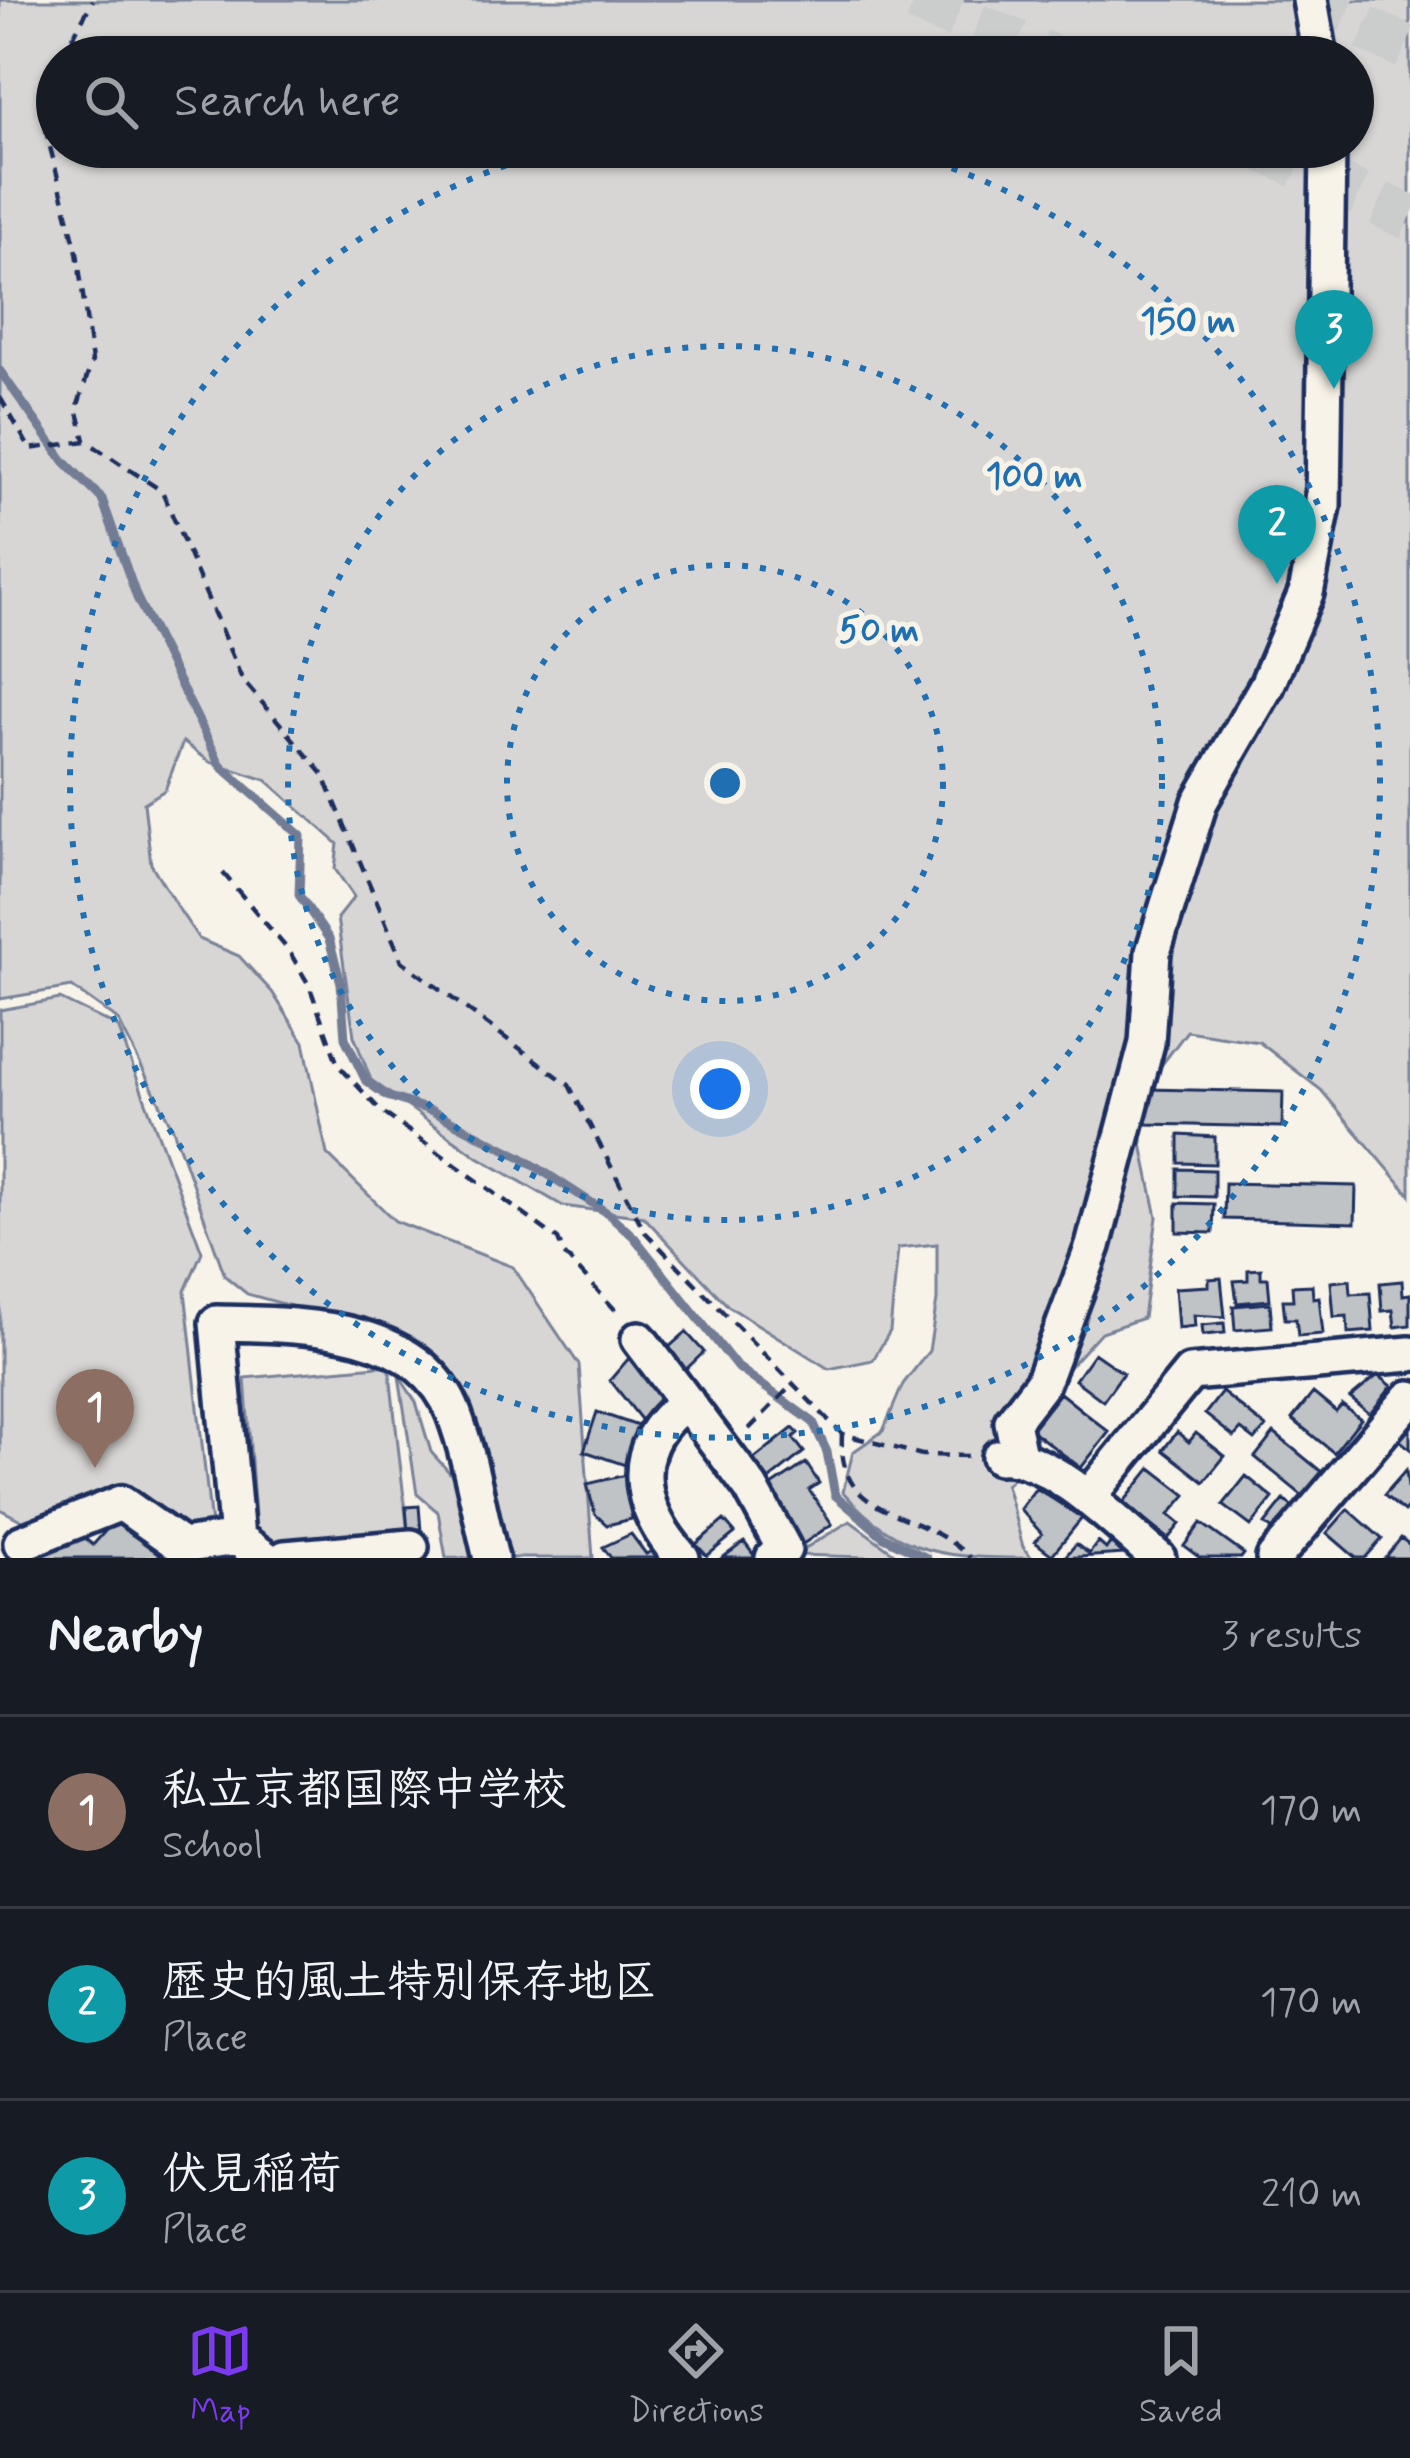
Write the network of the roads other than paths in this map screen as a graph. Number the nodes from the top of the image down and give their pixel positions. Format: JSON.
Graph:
{"nodes":[{"id":1,"x":1310,"y":0,"type":"edge"},
{"id":2,"x":1316,"y":36,"type":"edge"},
{"id":3,"x":1328,"y":168,"type":"edge"},
{"id":4,"x":638,"y":1339,"type":"road end"},
{"id":5,"x":1410,"y":1354,"type":"edge"},
{"id":6,"x":1410,"y":1398,"type":"edge"},
{"id":7,"x":687,"y":1402,"type":"junction"},
{"id":8,"x":1088,"y":1498,"type":"junction"},
{"id":9,"x":21,"y":1544,"type":"dead end"},
{"id":10,"x":411,"y":1547,"type":"dead end"},
{"id":11,"x":251,"y":1548,"type":"edge"},
{"id":12,"x":779,"y":1553,"type":"edge"},
{"id":13,"x":285,"y":1558,"type":"edge"},
{"id":14,"x":491,"y":1558,"type":"edge"},
{"id":15,"x":682,"y":1558,"type":"edge"},
{"id":16,"x":1158,"y":1558,"type":"edge"},
{"id":17,"x":1274,"y":1558,"type":"edge"}],
"edges":[{"from":1,"to":2,"type":"street"},
{"from":3,"to":8,"type":"street"},
{"from":4,"to":7,"type":"street"},
{"from":5,"to":8,"type":"street"},
{"from":6,"to":17,"type":"street"},
{"from":7,"to":12,"type":"street"},
{"from":7,"to":15,"type":"street"},
{"from":8,"to":16,"type":"street"},
{"from":9,"to":11,"type":"street"},
{"from":10,"to":13,"type":"street"},
{"from":11,"to":14,"type":"street"}]}
